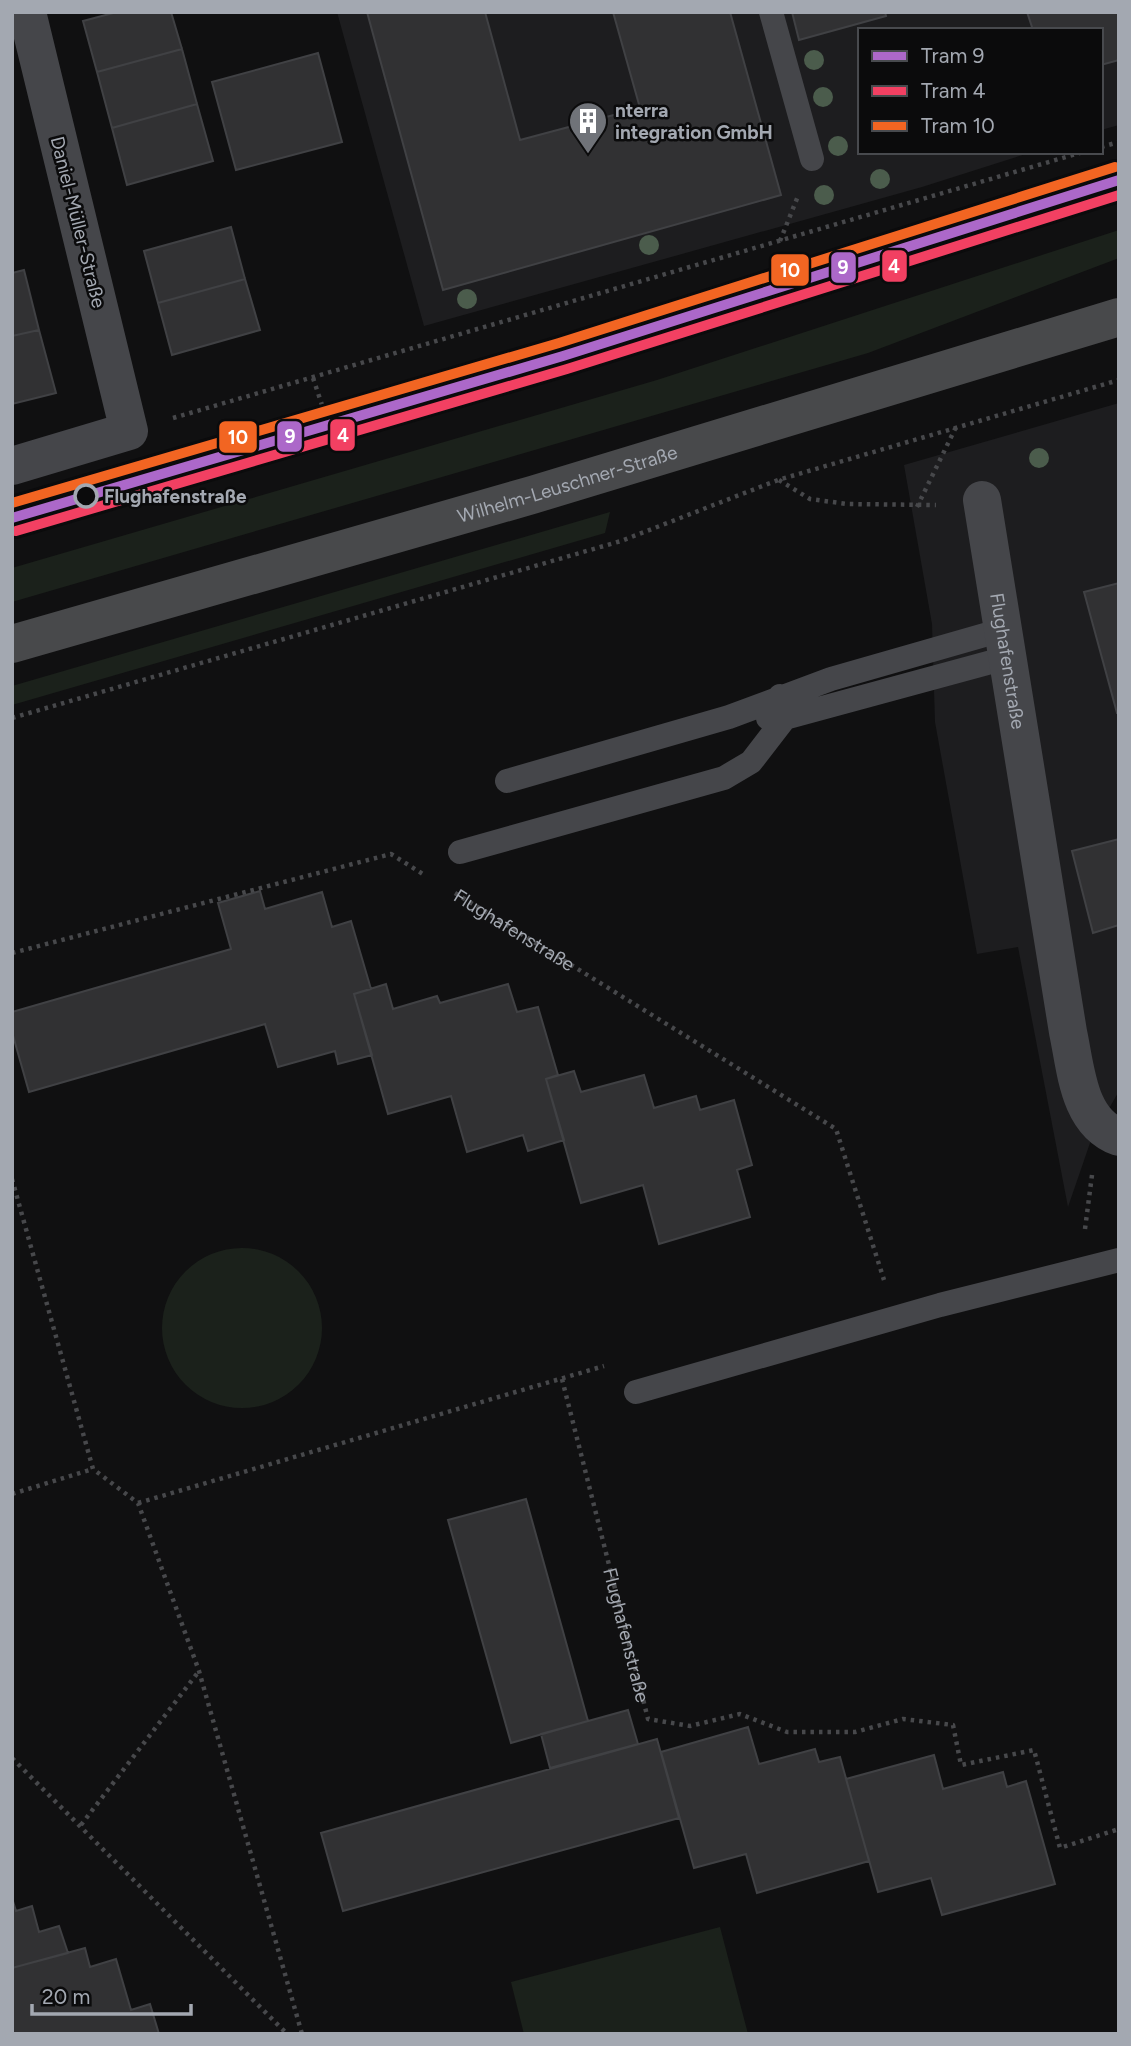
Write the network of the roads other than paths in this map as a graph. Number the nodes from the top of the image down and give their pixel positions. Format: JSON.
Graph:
{"nodes":[{"id":1,"x":27,"y":12,"type":"edge"},
{"id":2,"x":771,"y":12,"type":"edge"},
{"id":3,"x":812,"y":159,"type":"road end"},
{"id":4,"x":1119,"y":317,"type":"edge"},
{"id":5,"x":12,"y":466,"type":"edge"},
{"id":6,"x":982,"y":500,"type":"road end"},
{"id":7,"x":12,"y":644,"type":"edge"},
{"id":8,"x":1004,"y":644,"type":"junction"},
{"id":9,"x":783,"y":707,"type":"junction"},
{"id":10,"x":507,"y":781,"type":"dead end"},
{"id":11,"x":460,"y":852,"type":"dead end"},
{"id":12,"x":1114,"y":1135,"type":"edge"},
{"id":13,"x":1119,"y":1260,"type":"edge"},
{"id":14,"x":636,"y":1392,"type":"dead end"}],
"edges":[{"from":1,"to":5,"type":"street","name":"Daniel-Müller-Straße"},
{"from":2,"to":3,"type":"lane"},
{"from":4,"to":7,"type":"main road","name":"Wilhelm-Leuschner-Straße"},
{"from":6,"to":8,"type":"street","name":"Flughafenstraße"},
{"from":8,"to":9,"type":"lane"},
{"from":8,"to":12,"type":"street","name":"Flughafenstraße"},
{"from":9,"to":10,"type":"lane"},
{"from":9,"to":11,"type":"lane"},
{"from":13,"to":14,"type":"lane"}]}
